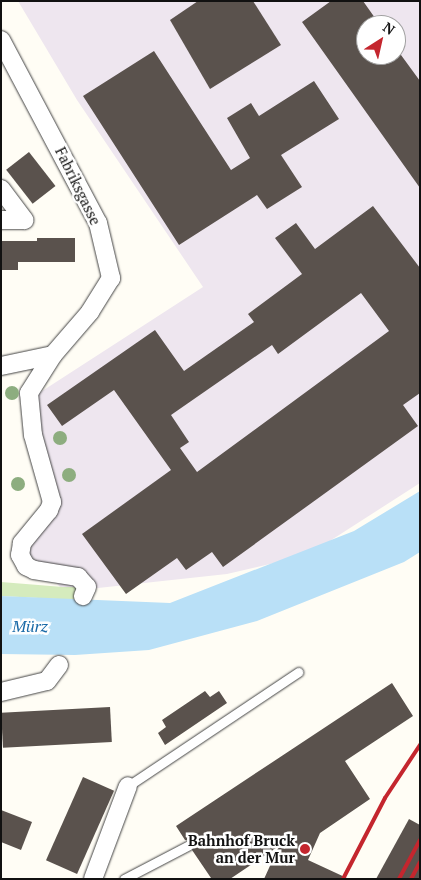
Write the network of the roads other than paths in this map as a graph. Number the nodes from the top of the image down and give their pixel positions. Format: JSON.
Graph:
{"nodes":[{"id":1,"x":1,"y":40,"type":"edge"},
{"id":2,"x":1,"y":189,"type":"edge"},
{"id":3,"x":1,"y":220,"type":"edge"},
{"id":4,"x":53,"y":355,"type":"junction"},
{"id":5,"x":1,"y":366,"type":"edge"},
{"id":6,"x":83,"y":596,"type":"dead end"},
{"id":7,"x":59,"y":665,"type":"dead end"},
{"id":8,"x":298,"y":672,"type":"dead end"},
{"id":9,"x":1,"y":692,"type":"edge"},
{"id":10,"x":128,"y":786,"type":"joint"},
{"id":11,"x":189,"y":845,"type":"dead end"},
{"id":12,"x":93,"y":879,"type":"edge"},
{"id":13,"x":124,"y":879,"type":"edge"}],
"edges":[{"from":1,"to":4,"type":"street","name":"Fabriksgasse"},
{"from":2,"to":3,"type":"street"},
{"from":4,"to":5,"type":"street"},
{"from":4,"to":6,"type":"street","name":"Fabriksgasse"},
{"from":7,"to":9,"type":"street"},
{"from":8,"to":10,"type":"lane"},
{"from":10,"to":12,"type":"street"},
{"from":11,"to":13,"type":"lane"}]}
